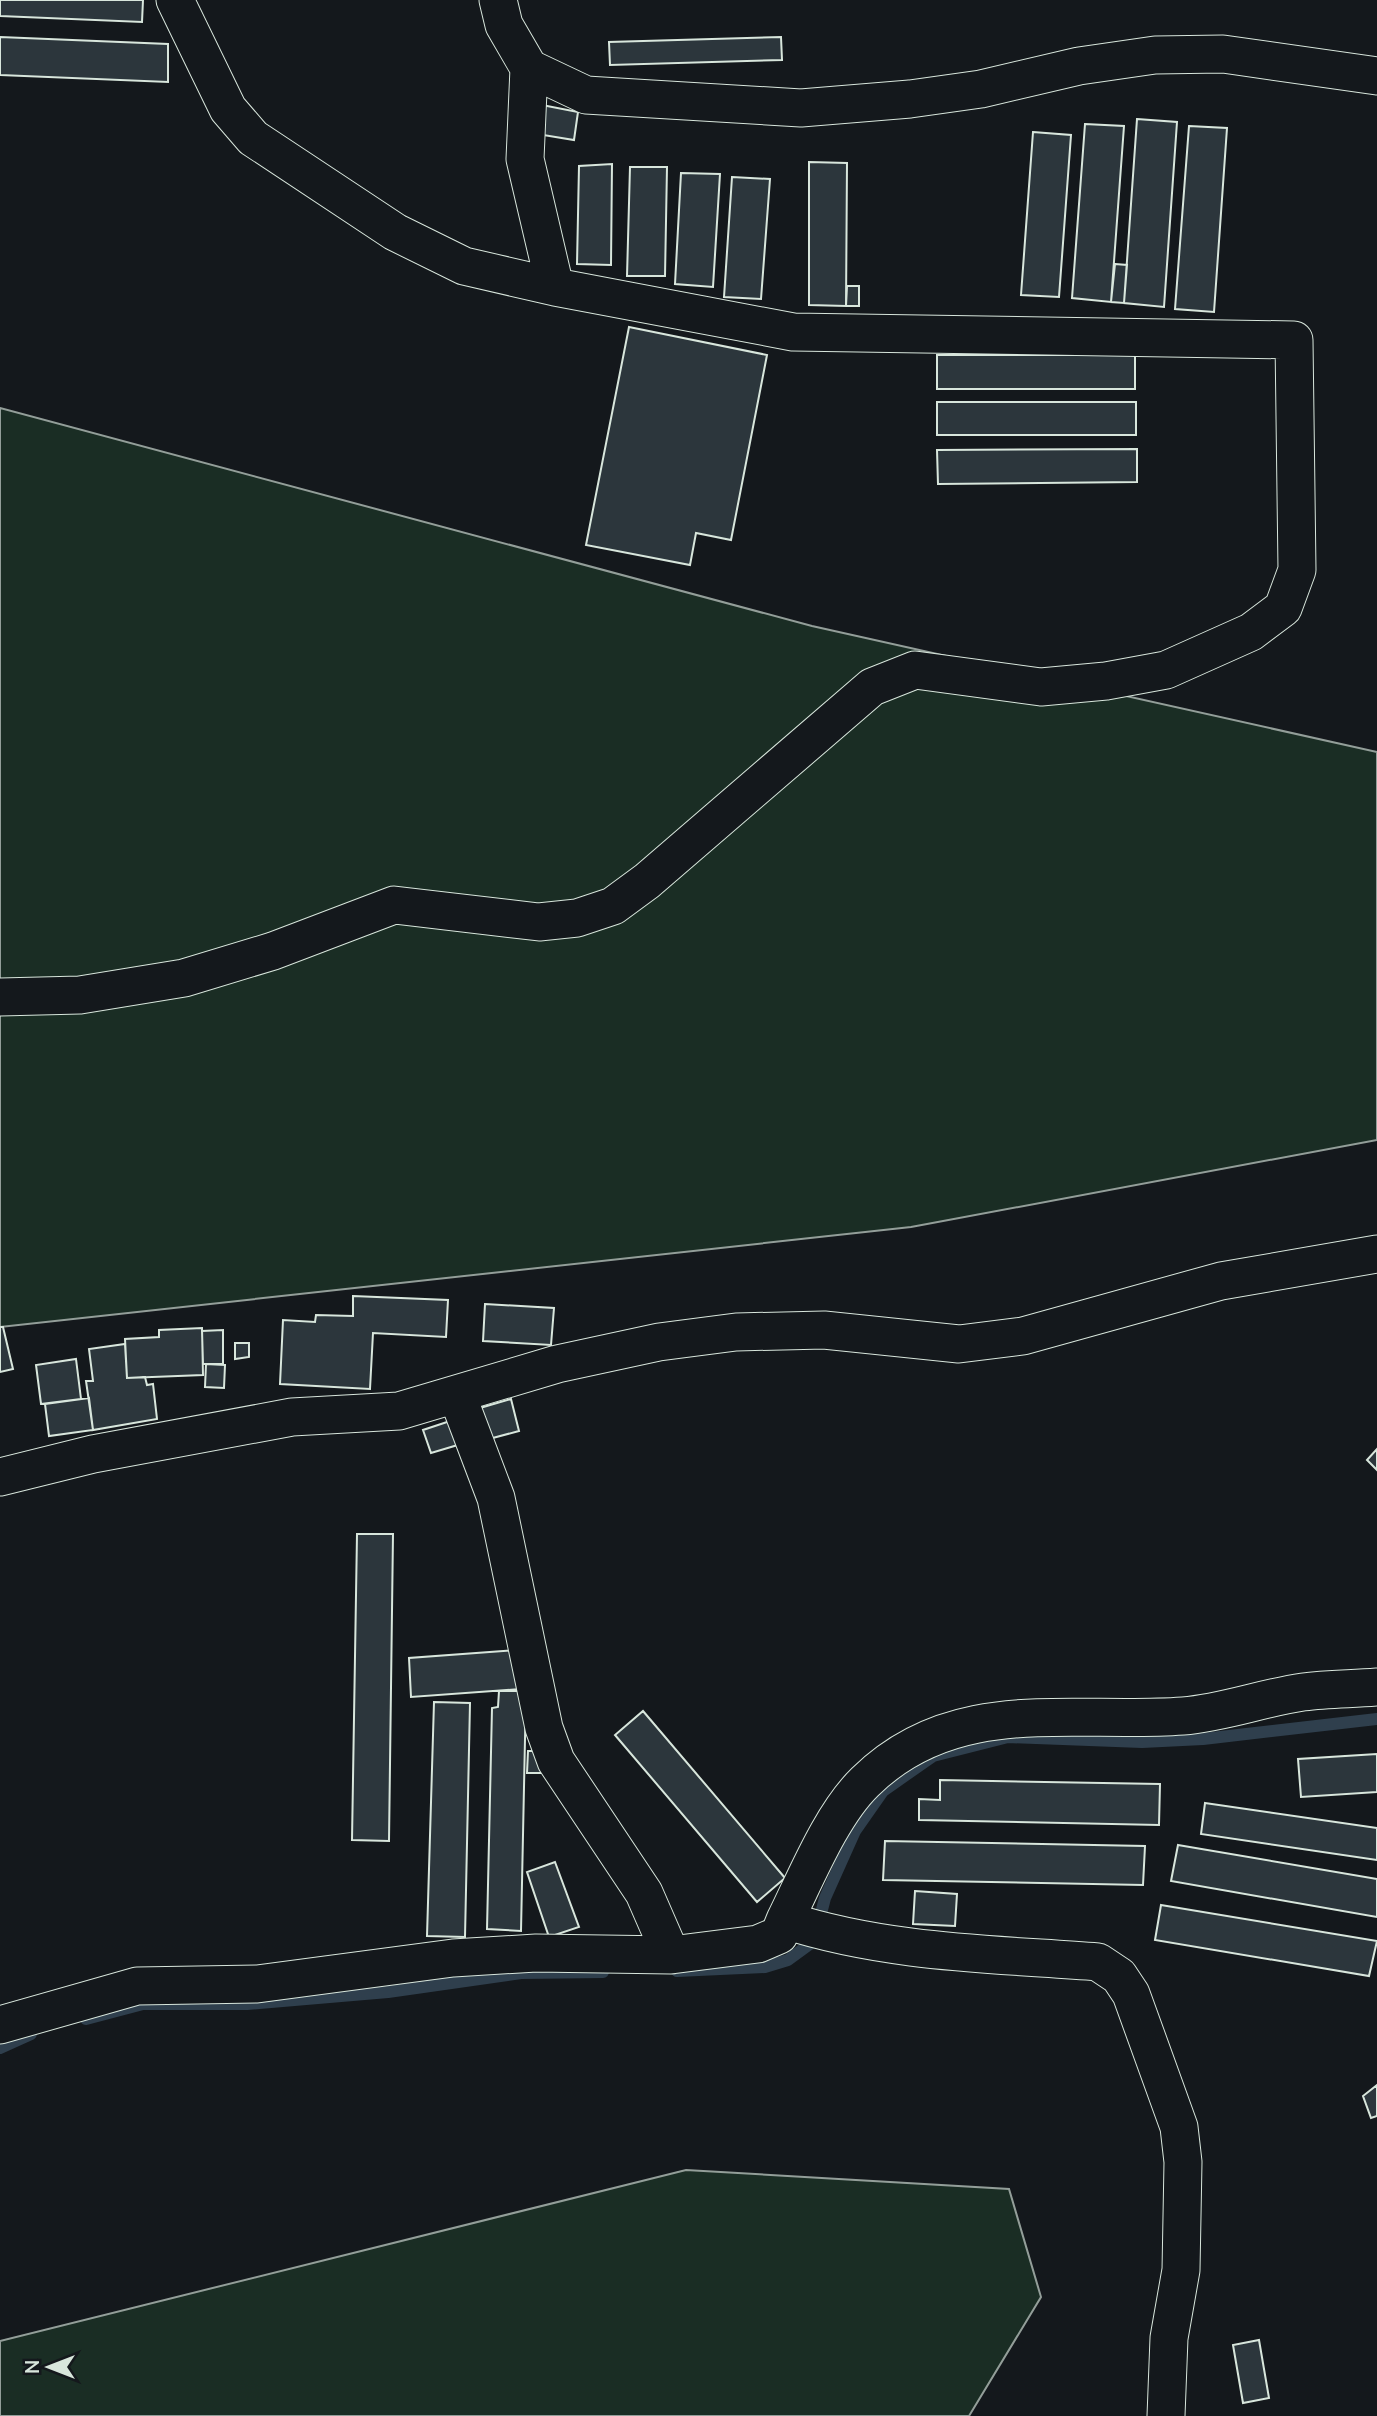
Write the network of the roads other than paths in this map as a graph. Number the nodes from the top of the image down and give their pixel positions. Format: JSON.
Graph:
{"nodes":[{"id":1,"x":175,"y":0,"type":"edge"},
{"id":2,"x":498,"y":0,"type":"edge"},
{"id":3,"x":529,"y":68,"type":"junction"},
{"id":4,"x":1377,"y":76,"type":"edge"},
{"id":5,"x":555,"y":287,"type":"junction"},
{"id":6,"x":0,"y":997,"type":"edge"},
{"id":7,"x":1377,"y":1254,"type":"edge"},
{"id":8,"x":457,"y":1395,"type":"junction"},
{"id":9,"x":0,"y":1477,"type":"edge"},
{"id":10,"x":1377,"y":1687,"type":"edge"},
{"id":11,"x":808,"y":1927,"type":"junction"},
{"id":12,"x":671,"y":1955,"type":"junction"},
{"id":13,"x":0,"y":2025,"type":"edge"},
{"id":14,"x":1166,"y":2416,"type":"edge"}],
"edges":[{"from":1,"to":5,"type":"street"},
{"from":2,"to":3,"type":"street"},
{"from":3,"to":4,"type":"street"},
{"from":3,"to":5,"type":"street"},
{"from":5,"to":6,"type":"street"},
{"from":7,"to":8,"type":"street"},
{"from":8,"to":9,"type":"street"},
{"from":8,"to":12,"type":"street"},
{"from":10,"to":11,"type":"street"},
{"from":11,"to":12,"type":"street"},
{"from":11,"to":14,"type":"street"},
{"from":12,"to":13,"type":"street"}]}
